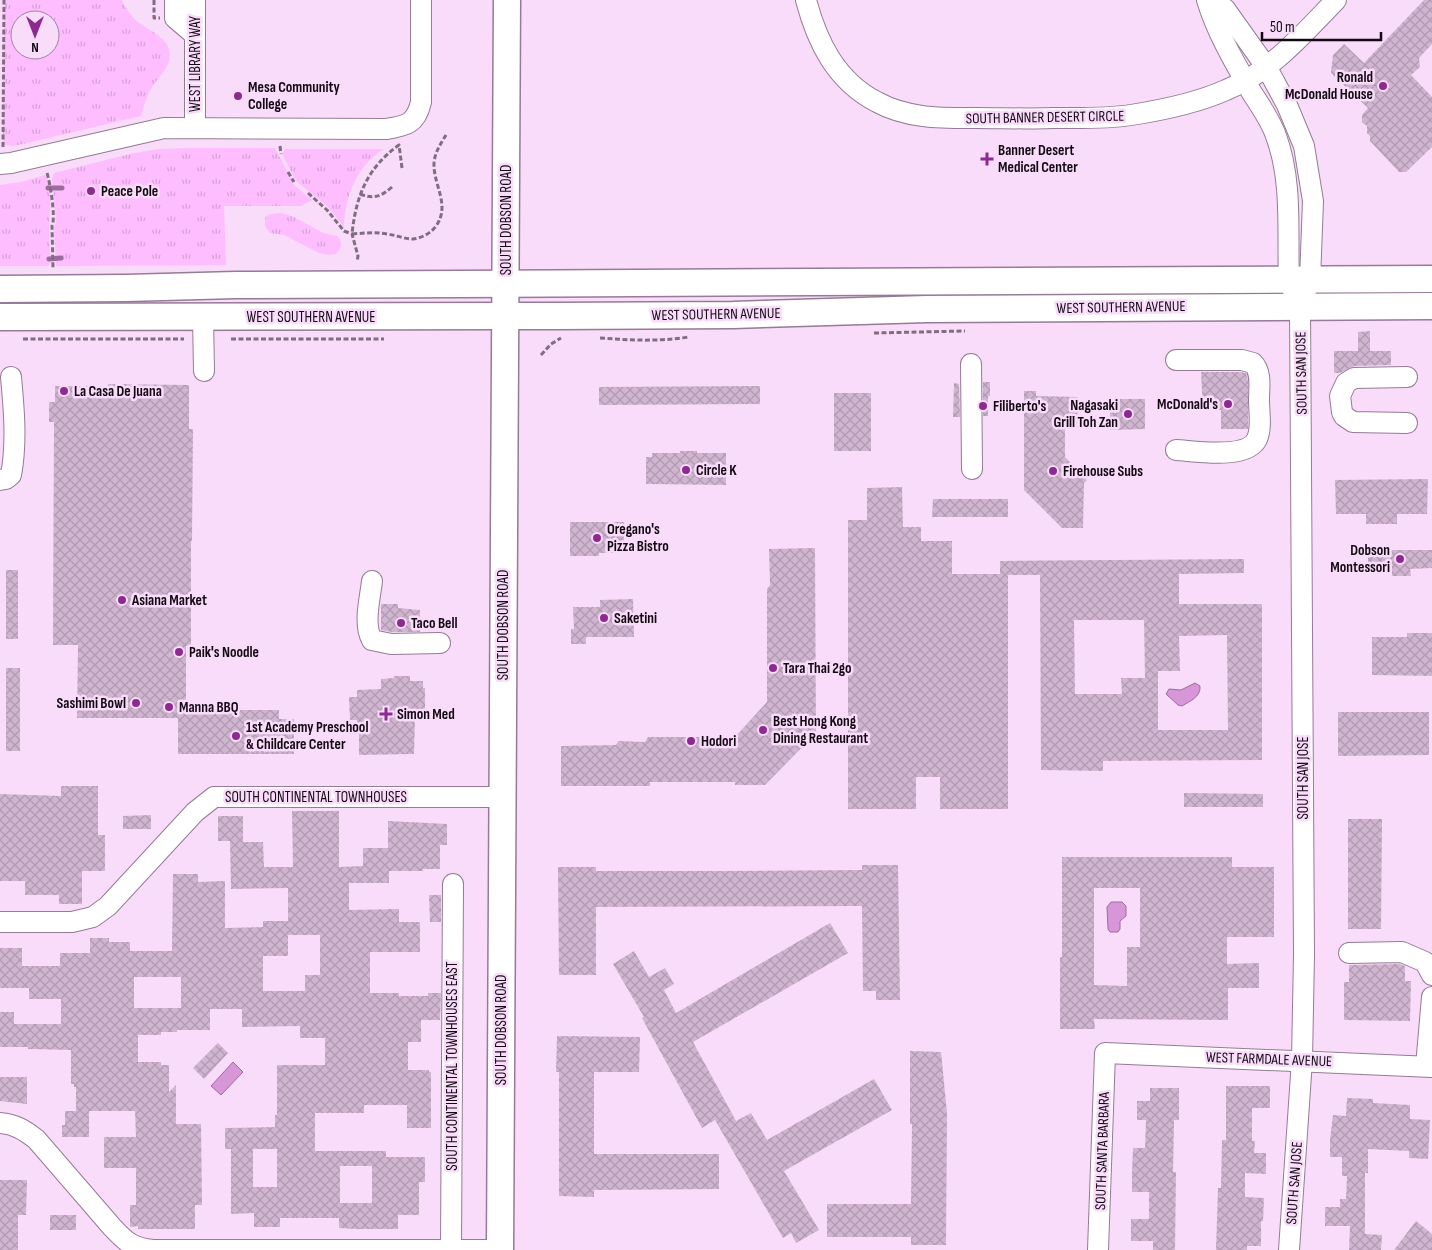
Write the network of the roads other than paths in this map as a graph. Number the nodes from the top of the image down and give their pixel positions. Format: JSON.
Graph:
{"nodes":[{"id":1,"x":175,"y":0,"type":"edge"},
{"id":2,"x":195,"y":0,"type":"edge"},
{"id":3,"x":422,"y":0,"type":"edge"},
{"id":4,"x":507,"y":0,"type":"edge"},
{"id":5,"x":806,"y":0,"type":"edge"},
{"id":6,"x":1209,"y":0,"type":"edge"},
{"id":7,"x":1336,"y":0,"type":"edge"},
{"id":8,"x":195,"y":35,"type":"junction"},
{"id":9,"x":1267,"y":68,"type":"junction"},
{"id":10,"x":1245,"y":81,"type":"junction"},
{"id":11,"x":195,"y":128,"type":"junction"},
{"id":12,"x":1,"y":157,"type":"edge"},
{"id":13,"x":1432,"y":279,"type":"edge"},
{"id":14,"x":1299,"y":280,"type":"junction"},
{"id":15,"x":940,"y":281,"type":"junction"},
{"id":16,"x":1031,"y":282,"type":"junction"},
{"id":17,"x":505,"y":284,"type":"junction"},
{"id":18,"x":186,"y":287,"type":"junction"},
{"id":19,"x":0,"y":289,"type":"edge"},
{"id":20,"x":1300,"y":306,"type":"junction"},
{"id":21,"x":1432,"y":306,"type":"edge"},
{"id":22,"x":1032,"y":308,"type":"junction"},
{"id":23,"x":819,"y":312,"type":"junction"},
{"id":24,"x":506,"y":316,"type":"junction"},
{"id":25,"x":0,"y":317,"type":"edge"},
{"id":26,"x":48,"y":317,"type":"junction"},
{"id":27,"x":204,"y":328,"type":"junction"},
{"id":28,"x":1176,"y":360,"type":"dead end"},
{"id":29,"x":971,"y":364,"type":"dead end"},
{"id":30,"x":204,"y":371,"type":"dead end"},
{"id":31,"x":11,"y":377,"type":"dead end"},
{"id":32,"x":1407,"y":377,"type":"dead end"},
{"id":33,"x":1407,"y":423,"type":"dead end"},
{"id":34,"x":1176,"y":444,"type":"dead end"},
{"id":35,"x":972,"y":469,"type":"dead end"},
{"id":36,"x":0,"y":480,"type":"edge"},
{"id":37,"x":372,"y":582,"type":"dead end"},
{"id":38,"x":440,"y":643,"type":"dead end"},
{"id":39,"x":502,"y":797,"type":"junction"},
{"id":40,"x":453,"y":884,"type":"dead end"},
{"id":41,"x":0,"y":922,"type":"edge"},
{"id":42,"x":1349,"y":953,"type":"dead end"},
{"id":43,"x":1432,"y":975,"type":"edge"},
{"id":44,"x":1432,"y":997,"type":"edge"},
{"id":45,"x":1105,"y":1053,"type":"joint"},
{"id":46,"x":1302,"y":1060,"type":"junction"},
{"id":47,"x":1429,"y":1066,"type":"edge"},
{"id":48,"x":0,"y":1123,"type":"edge"},
{"id":49,"x":451,"y":1249,"type":"edge"},
{"id":50,"x":500,"y":1250,"type":"edge"},
{"id":51,"x":1098,"y":1250,"type":"edge"},
{"id":52,"x":1289,"y":1250,"type":"edge"}],
"edges":[{"from":1,"to":8,"type":"street"},
{"from":2,"to":8,"type":"street","name":"WEST LIBRARY WAY"},
{"from":3,"to":11,"type":"street"},
{"from":4,"to":17,"type":"main road","name":"SOUTH DOBSON ROAD"},
{"from":5,"to":10,"type":"street","name":"SOUTH BANNER DESERT CIRCLE"},
{"from":6,"to":9,"type":"street"},
{"from":6,"to":10,"type":"street"},
{"from":7,"to":9,"type":"street","name":"SOUTH BANNER DESERT CIRCLE"},
{"from":8,"to":11,"type":"street","name":"WEST LIBRARY WAY"},
{"from":9,"to":10,"type":"street","name":"SOUTH BANNER DESERT CIRCLE"},
{"from":9,"to":14,"type":"street"},
{"from":10,"to":14,"type":"street"},
{"from":11,"to":12,"type":"street"},
{"from":13,"to":14,"type":"main road","name":"WEST SOUTHERN AVENUE"},
{"from":14,"to":16,"type":"main road","name":"WEST SOUTHERN AVENUE"},
{"from":14,"to":20,"type":"street"},
{"from":15,"to":16,"type":"main road","name":"WEST SOUTHERN AVENUE"},
{"from":15,"to":17,"type":"main road","name":"WEST SOUTHERN AVENUE"},
{"from":15,"to":23,"type":"main road"},
{"from":16,"to":22,"type":"main road"},
{"from":17,"to":18,"type":"main road","name":"WEST SOUTHERN AVENUE"},
{"from":17,"to":24,"type":"main road","name":"SOUTH DOBSON ROAD"},
{"from":18,"to":19,"type":"main road","name":"WEST SOUTHERN AVENUE"},
{"from":18,"to":26,"type":"main road"},
{"from":20,"to":21,"type":"main road","name":"WEST SOUTHERN AVENUE"},
{"from":20,"to":22,"type":"main road","name":"WEST SOUTHERN AVENUE"},
{"from":20,"to":46,"type":"street","name":"SOUTH SAN JOSE"},
{"from":22,"to":23,"type":"main road","name":"WEST SOUTHERN AVENUE"},
{"from":23,"to":24,"type":"main road","name":"WEST SOUTHERN AVENUE"},
{"from":24,"to":27,"type":"main road","name":"WEST SOUTHERN AVENUE"},
{"from":24,"to":39,"type":"main road","name":"SOUTH DOBSON ROAD"},
{"from":25,"to":26,"type":"main road","name":"WEST SOUTHERN AVENUE"},
{"from":26,"to":27,"type":"main road","name":"WEST SOUTHERN AVENUE"},
{"from":27,"to":30,"type":"street"},
{"from":28,"to":34,"type":"street"},
{"from":29,"to":35,"type":"street"},
{"from":31,"to":36,"type":"street"},
{"from":32,"to":33,"type":"street"},
{"from":37,"to":38,"type":"street"},
{"from":39,"to":41,"type":"street","name":"SOUTH CONTINENTAL TOWNHOUSES"},
{"from":39,"to":50,"type":"main road","name":"SOUTH DOBSON ROAD"},
{"from":40,"to":49,"type":"street","name":"SOUTH CONTINENTAL TOWNHOUSES EAST"},
{"from":42,"to":43,"type":"street"},
{"from":44,"to":47,"type":"street"},
{"from":45,"to":46,"type":"street","name":"WEST FARMDALE AVENUE"},
{"from":45,"to":51,"type":"street","name":"SOUTH SANTA BARBARA"},
{"from":46,"to":47,"type":"street","name":"WEST FARMDALE AVENUE"},
{"from":46,"to":52,"type":"street","name":"SOUTH SAN JOSE"},
{"from":48,"to":49,"type":"street"},
{"from":49,"to":50,"type":"street"}]}
